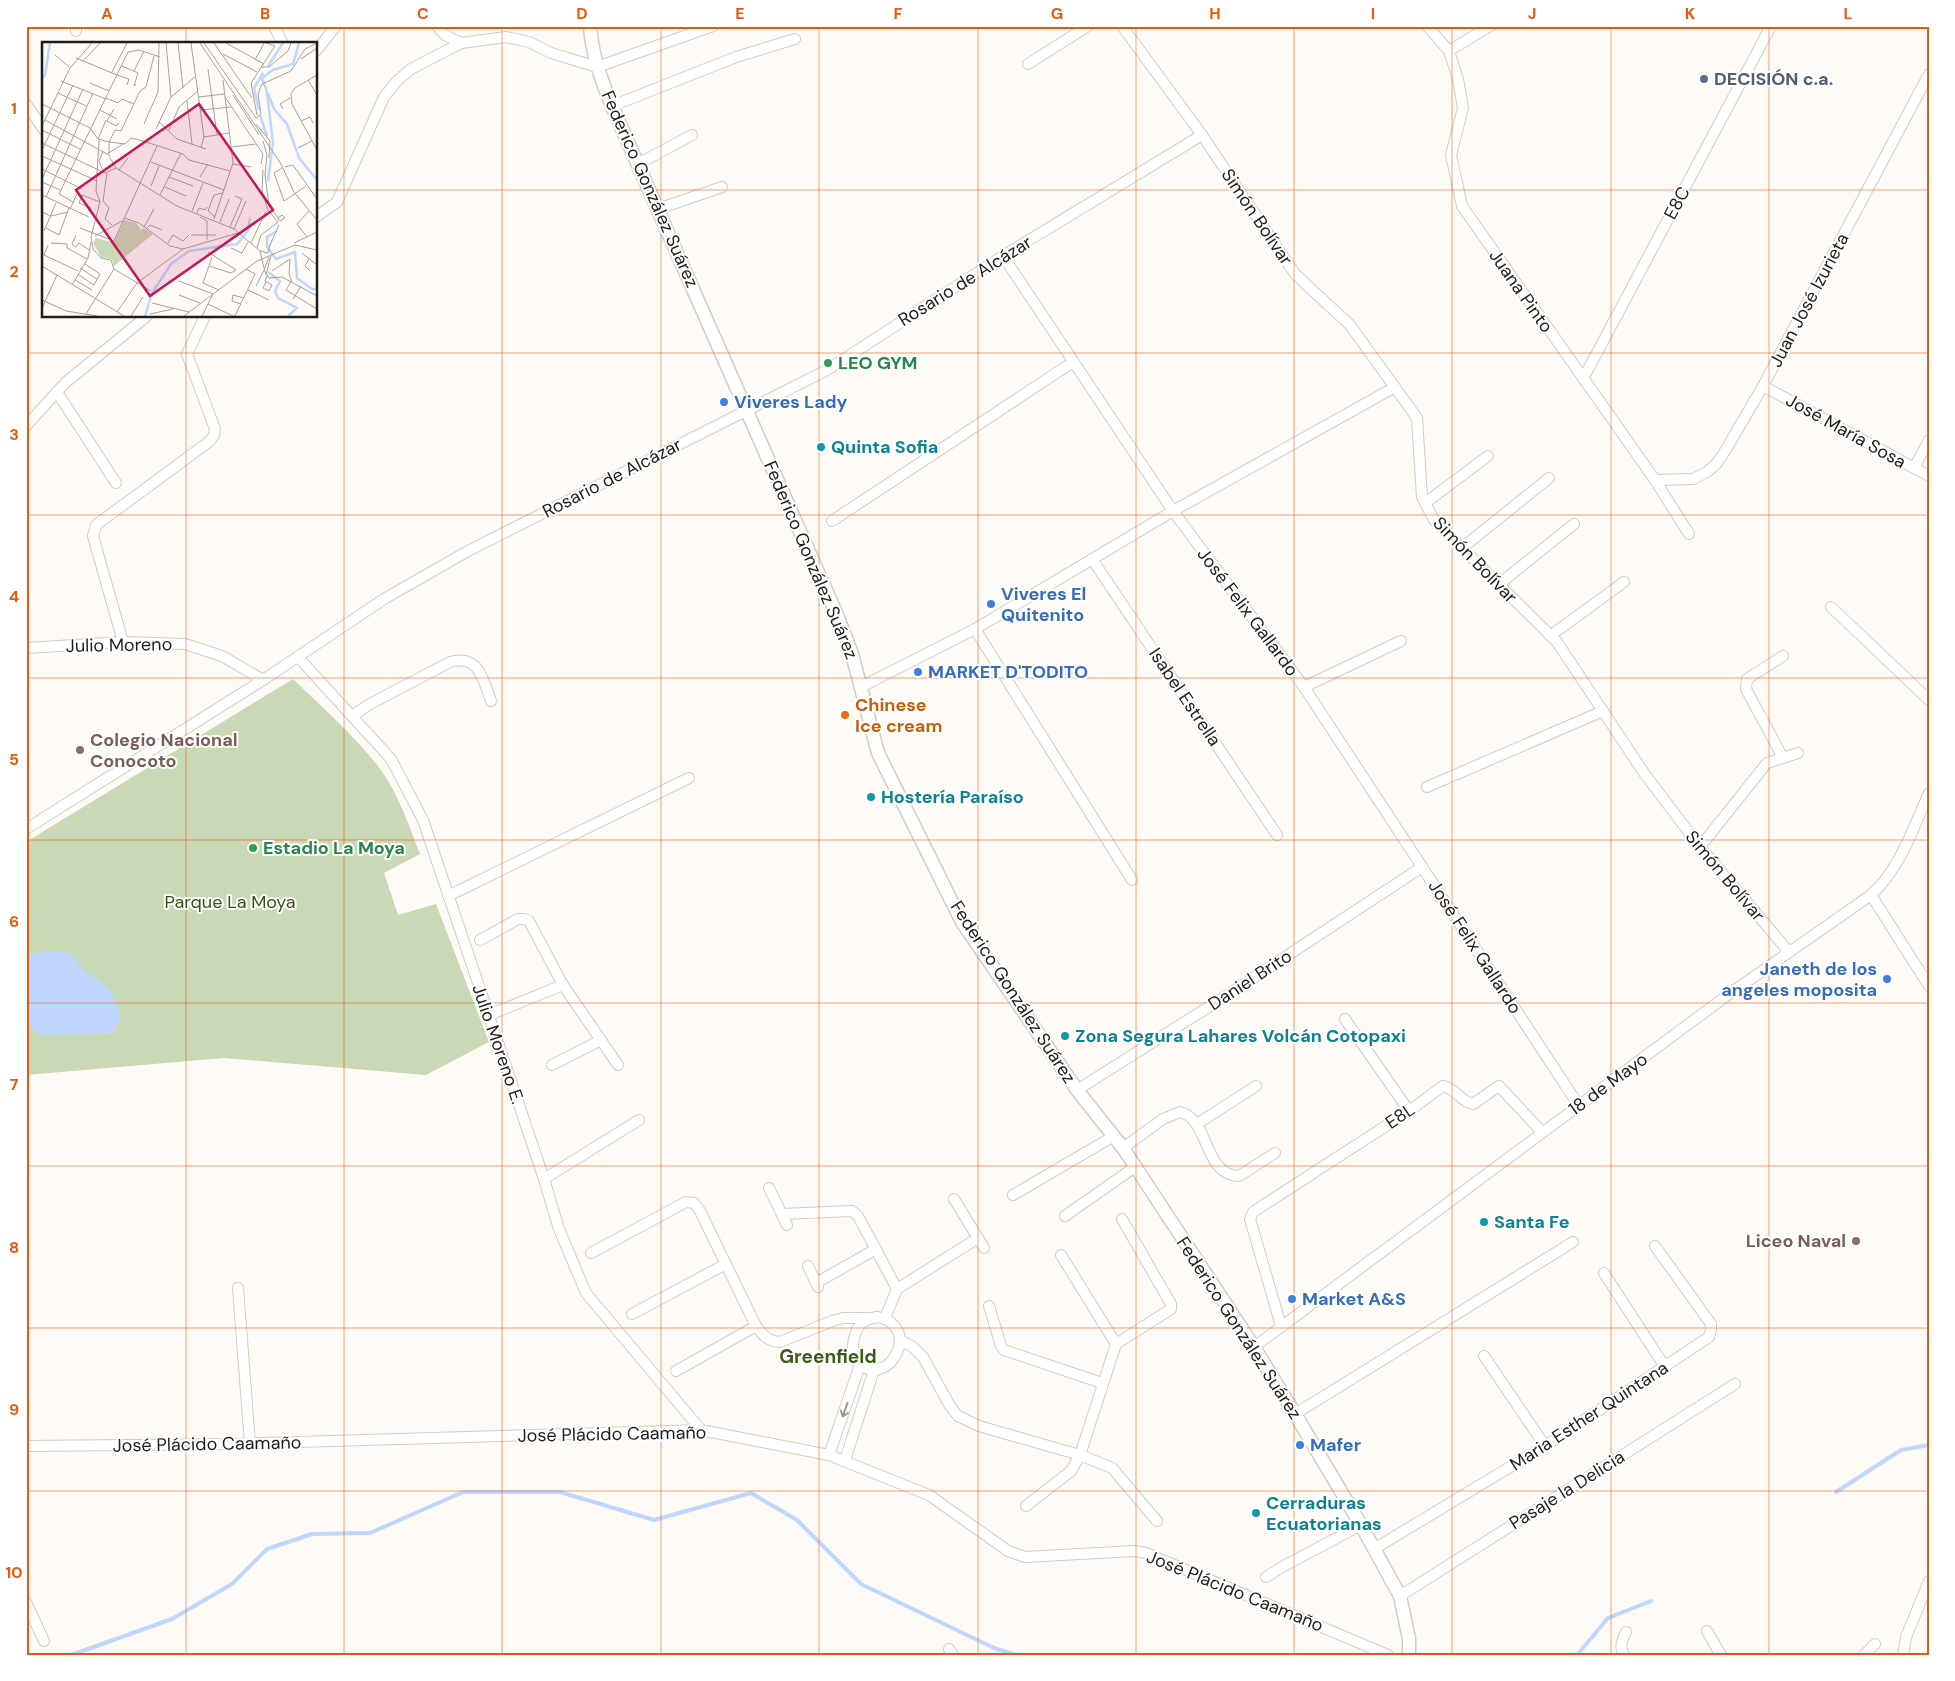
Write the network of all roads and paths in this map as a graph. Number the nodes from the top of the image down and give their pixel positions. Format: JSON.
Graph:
{"nodes":[{"id":1,"x":274,"y":26,"type":"edge"},
{"id":2,"x":336,"y":26,"type":"edge"},
{"id":3,"x":437,"y":26,"type":"edge"},
{"id":4,"x":590,"y":26,"type":"edge"},
{"id":5,"x":713,"y":26,"type":"edge"},
{"id":6,"x":1088,"y":26,"type":"edge"},
{"id":7,"x":1122,"y":26,"type":"edge"},
{"id":8,"x":1427,"y":26,"type":"edge"},
{"id":9,"x":1490,"y":26,"type":"edge"},
{"id":10,"x":1771,"y":26,"type":"edge"},
{"id":11,"x":795,"y":39,"type":"dead end"},
{"id":12,"x":282,"y":42,"type":"edge"},
{"id":13,"x":461,"y":44,"type":"junction"},
{"id":14,"x":318,"y":49,"type":"edge"},
{"id":15,"x":1449,"y":51,"type":"junction"},
{"id":16,"x":1028,"y":64,"type":"dead end"},
{"id":17,"x":596,"y":67,"type":"junction"},
{"id":18,"x":1928,"y":79,"type":"edge"},
{"id":19,"x":26,"y":104,"type":"edge"},
{"id":20,"x":612,"y":106,"type":"junction"},
{"id":21,"x":42,"y":127,"type":"edge"},
{"id":22,"x":692,"y":135,"type":"dead end"},
{"id":23,"x":1202,"y":136,"type":"junction"},
{"id":24,"x":638,"y":164,"type":"junction"},
{"id":25,"x":722,"y":187,"type":"dead end"},
{"id":26,"x":658,"y":209,"type":"junction"},
{"id":27,"x":318,"y":216,"type":"edge"},
{"id":28,"x":1003,"y":256,"type":"junction"},
{"id":29,"x":145,"y":318,"type":"edge"},
{"id":30,"x":204,"y":318,"type":"edge"},
{"id":31,"x":1073,"y":362,"type":"junction"},
{"id":32,"x":1583,"y":379,"type":"junction"},
{"id":33,"x":1764,"y":386,"type":"junction"},
{"id":34,"x":1396,"y":387,"type":"junction"},
{"id":35,"x":57,"y":392,"type":"junction"},
{"id":36,"x":746,"y":410,"type":"junction"},
{"id":37,"x":26,"y":426,"type":"edge"},
{"id":38,"x":1929,"y":440,"type":"edge"},
{"id":39,"x":1488,"y":456,"type":"dead end"},
{"id":40,"x":1914,"y":468,"type":"junction"},
{"id":41,"x":1929,"y":476,"type":"edge"},
{"id":42,"x":1549,"y":478,"type":"dead end"},
{"id":43,"x":1655,"y":480,"type":"junction"},
{"id":44,"x":116,"y":483,"type":"dead end"},
{"id":45,"x":1425,"y":503,"type":"junction"},
{"id":46,"x":1173,"y":511,"type":"junction"},
{"id":47,"x":832,"y":521,"type":"dead end"},
{"id":48,"x":1574,"y":524,"type":"dead end"},
{"id":49,"x":1689,"y":534,"type":"dead end"},
{"id":50,"x":1462,"y":548,"type":"junction"},
{"id":51,"x":1092,"y":559,"type":"junction"},
{"id":52,"x":1624,"y":582,"type":"dead end"},
{"id":53,"x":1498,"y":584,"type":"junction"},
{"id":54,"x":1830,"y":607,"type":"dead end"},
{"id":55,"x":975,"y":629,"type":"junction"},
{"id":56,"x":1550,"y":636,"type":"junction"},
{"id":57,"x":124,"y":642,"type":"junction"},
{"id":58,"x":1401,"y":642,"type":"dead end"},
{"id":59,"x":26,"y":648,"type":"edge"},
{"id":60,"x":1783,"y":656,"type":"dead end"},
{"id":61,"x":298,"y":657,"type":"junction"},
{"id":62,"x":263,"y":680,"type":"junction"},
{"id":63,"x":861,"y":687,"type":"junction"},
{"id":64,"x":1304,"y":687,"type":"junction"},
{"id":65,"x":1929,"y":700,"type":"edge"},
{"id":66,"x":491,"y":702,"type":"dead end"},
{"id":67,"x":1603,"y":711,"type":"junction"},
{"id":68,"x":352,"y":716,"type":"junction"},
{"id":69,"x":1798,"y":752,"type":"dead end"},
{"id":70,"x":1783,"y":758,"type":"junction"},
{"id":71,"x":689,"y":778,"type":"dead end"},
{"id":72,"x":1427,"y":787,"type":"dead end"},
{"id":73,"x":1929,"y":793,"type":"edge"},
{"id":74,"x":26,"y":829,"type":"edge"},
{"id":75,"x":1278,"y":835,"type":"dead end"},
{"id":76,"x":1700,"y":847,"type":"junction"},
{"id":77,"x":1422,"y":867,"type":"junction"},
{"id":78,"x":1132,"y":880,"type":"dead end"},
{"id":79,"x":448,"y":896,"type":"junction"},
{"id":80,"x":1871,"y":896,"type":"junction"},
{"id":81,"x":480,"y":940,"type":"dead end"},
{"id":82,"x":1789,"y":952,"type":"junction"},
{"id":83,"x":563,"y":985,"type":"junction"},
{"id":84,"x":1929,"y":986,"type":"edge"},
{"id":85,"x":489,"y":1016,"type":"junction"},
{"id":86,"x":1345,"y":1019,"type":"dead end"},
{"id":87,"x":601,"y":1040,"type":"junction"},
{"id":88,"x":552,"y":1065,"type":"dead end"},
{"id":89,"x":618,"y":1065,"type":"dead end"},
{"id":90,"x":1256,"y":1086,"type":"dead end"},
{"id":91,"x":1077,"y":1090,"type":"junction"},
{"id":92,"x":1579,"y":1106,"type":"junction"},
{"id":93,"x":1408,"y":1111,"type":"junction"},
{"id":94,"x":639,"y":1120,"type":"dead end"},
{"id":95,"x":1197,"y":1124,"type":"junction"},
{"id":96,"x":1542,"y":1132,"type":"junction"},
{"id":97,"x":1114,"y":1136,"type":"junction"},
{"id":98,"x":1123,"y":1148,"type":"junction"},
{"id":99,"x":1275,"y":1153,"type":"dead end"},
{"id":100,"x":1136,"y":1167,"type":"junction"},
{"id":101,"x":544,"y":1179,"type":"junction"},
{"id":102,"x":769,"y":1188,"type":"dead end"},
{"id":103,"x":1013,"y":1195,"type":"dead end"},
{"id":104,"x":954,"y":1199,"type":"dead end"},
{"id":105,"x":782,"y":1214,"type":"junction"},
{"id":106,"x":1065,"y":1216,"type":"dead end"},
{"id":107,"x":1122,"y":1219,"type":"dead end"},
{"id":108,"x":787,"y":1225,"type":"dead end"},
{"id":109,"x":978,"y":1238,"type":"junction"},
{"id":110,"x":1573,"y":1242,"type":"dead end"},
{"id":111,"x":1655,"y":1246,"type":"dead end"},
{"id":112,"x":984,"y":1248,"type":"dead end"},
{"id":113,"x":876,"y":1249,"type":"junction"},
{"id":114,"x":591,"y":1253,"type":"dead end"},
{"id":115,"x":1061,"y":1254,"type":"dead end"},
{"id":116,"x":726,"y":1264,"type":"junction"},
{"id":117,"x":808,"y":1266,"type":"dead end"},
{"id":118,"x":1604,"y":1273,"type":"dead end"},
{"id":119,"x":238,"y":1288,"type":"dead end"},
{"id":120,"x":897,"y":1289,"type":"junction"},
{"id":121,"x":989,"y":1306,"type":"dead end"},
{"id":122,"x":632,"y":1314,"type":"dead end"},
{"id":123,"x":842,"y":1318,"type":"junction"},
{"id":124,"x":870,"y":1318,"type":"junction"},
{"id":125,"x":885,"y":1318,"type":"junction"},
{"id":126,"x":756,"y":1326,"type":"junction"},
{"id":127,"x":1281,"y":1326,"type":"junction"},
{"id":128,"x":855,"y":1332,"type":"junction"},
{"id":129,"x":900,"y":1340,"type":"junction"},
{"id":130,"x":1116,"y":1344,"type":"junction"},
{"id":131,"x":1254,"y":1347,"type":"junction"},
{"id":132,"x":1484,"y":1356,"type":"dead end"},
{"id":133,"x":860,"y":1365,"type":"junction"},
{"id":134,"x":1665,"y":1367,"type":"junction"},
{"id":135,"x":874,"y":1370,"type":"junction"},
{"id":136,"x":676,"y":1372,"type":"dead end"},
{"id":137,"x":1102,"y":1383,"type":"junction"},
{"id":138,"x":1735,"y":1384,"type":"dead end"},
{"id":139,"x":1295,"y":1414,"type":"junction"},
{"id":140,"x":701,"y":1430,"type":"junction"},
{"id":141,"x":250,"y":1444,"type":"junction"},
{"id":142,"x":26,"y":1446,"type":"edge"},
{"id":143,"x":1545,"y":1446,"type":"junction"},
{"id":144,"x":829,"y":1455,"type":"junction"},
{"id":145,"x":1080,"y":1455,"type":"junction"},
{"id":146,"x":845,"y":1460,"type":"junction"},
{"id":147,"x":1026,"y":1506,"type":"dead end"},
{"id":148,"x":1157,"y":1521,"type":"dead end"},
{"id":149,"x":1362,"y":1525,"type":"junction"},
{"id":150,"x":1374,"y":1549,"type":"junction"},
{"id":151,"x":1266,"y":1577,"type":"dead end"},
{"id":152,"x":1929,"y":1581,"type":"edge"},
{"id":153,"x":1400,"y":1596,"type":"junction"},
{"id":154,"x":26,"y":1602,"type":"edge"},
{"id":155,"x":1707,"y":1630,"type":"dead end"},
{"id":156,"x":1626,"y":1632,"type":"dead end"},
{"id":157,"x":44,"y":1641,"type":"dead end"},
{"id":158,"x":1875,"y":1644,"type":"dead end"},
{"id":159,"x":1388,"y":1655,"type":"edge"},
{"id":160,"x":1409,"y":1655,"type":"edge"},
{"id":161,"x":1624,"y":1655,"type":"edge"},
{"id":162,"x":1721,"y":1655,"type":"edge"},
{"id":163,"x":1864,"y":1655,"type":"edge"},
{"id":164,"x":1903,"y":1655,"type":"edge"}],
"edges":[{"from":1,"to":12,"type":"street"},
{"from":2,"to":14,"type":"street"},
{"from":3,"to":13,"type":"street"},
{"from":4,"to":17,"type":"street","name":"Federico González Suárez"},
{"from":5,"to":17,"type":"street"},
{"from":6,"to":16,"type":"street"},
{"from":7,"to":23,"type":"street","name":"Simón Bolívar"},
{"from":8,"to":15,"type":"street","name":"Juana Pinto"},
{"from":9,"to":15,"type":"street"},
{"from":10,"to":32,"type":"street","name":"E8C"},
{"from":11,"to":20,"type":"street"},
{"from":13,"to":17,"type":"street"},
{"from":13,"to":27,"type":"street"},
{"from":15,"to":32,"type":"street","name":"Juana Pinto"},
{"from":17,"to":20,"type":"street","name":"Federico González Suárez"},
{"from":18,"to":33,"type":"street","name":"Juan José Izurieta"},
{"from":19,"to":21,"type":"street"},
{"from":20,"to":24,"type":"street","name":"Federico González Suárez"},
{"from":22,"to":24,"type":"street"},
{"from":23,"to":28,"type":"street","name":"Rosario de Alcázar"},
{"from":23,"to":34,"type":"street","name":"Simón Bolívar"},
{"from":24,"to":26,"type":"street","name":"Federico González Suárez"},
{"from":25,"to":26,"type":"street"},
{"from":26,"to":36,"type":"street","name":"Federico González Suárez"},
{"from":28,"to":31,"type":"street","name":"José Felix Gallardo"},
{"from":28,"to":36,"type":"street","name":"Rosario de Alcázar"},
{"from":29,"to":35,"type":"street"},
{"from":30,"to":57,"type":"street"},
{"from":31,"to":46,"type":"street","name":"José Felix Gallardo"},
{"from":31,"to":47,"type":"street"},
{"from":32,"to":43,"type":"street","name":"Juana Pinto"},
{"from":33,"to":40,"type":"street","name":"José María Sosa"},
{"from":33,"to":43,"type":"street","name":"Juan José Izurieta"},
{"from":34,"to":45,"type":"street","name":"Simón Bolívar"},
{"from":34,"to":46,"type":"street"},
{"from":35,"to":37,"type":"street"},
{"from":35,"to":44,"type":"street"},
{"from":36,"to":61,"type":"street","name":"Rosario de Alcázar"},
{"from":36,"to":63,"type":"street","name":"Federico González Suárez"},
{"from":38,"to":40,"type":"street"},
{"from":39,"to":45,"type":"street"},
{"from":40,"to":41,"type":"street","name":"José María Sosa"},
{"from":42,"to":50,"type":"street"},
{"from":43,"to":49,"type":"street","name":"Juana Pinto"},
{"from":45,"to":50,"type":"street","name":"Simón Bolívar"},
{"from":46,"to":51,"type":"street"},
{"from":46,"to":64,"type":"street","name":"José Felix Gallardo"},
{"from":48,"to":53,"type":"street"},
{"from":50,"to":53,"type":"street","name":"Simón Bolívar"},
{"from":51,"to":55,"type":"street"},
{"from":51,"to":75,"type":"street","name":"Isabel Estrella"},
{"from":52,"to":56,"type":"street"},
{"from":53,"to":56,"type":"street","name":"Simón Bolívar"},
{"from":54,"to":65,"type":"street"},
{"from":55,"to":63,"type":"street"},
{"from":55,"to":78,"type":"street"},
{"from":56,"to":67,"type":"street","name":"Simón Bolívar"},
{"from":57,"to":59,"type":"street","name":"Julio Moreno"},
{"from":57,"to":62,"type":"street","name":"Julio Moreno"},
{"from":58,"to":64,"type":"street"},
{"from":60,"to":70,"type":"street"},
{"from":61,"to":62,"type":"street","name":"Rosario de Alcázar"},
{"from":61,"to":68,"type":"street","name":"Julio Moreno E."},
{"from":62,"to":74,"type":"street","name":"Rosario de Alcázar"},
{"from":63,"to":91,"type":"street","name":"Federico González Suárez"},
{"from":64,"to":77,"type":"street","name":"José Felix Gallardo"},
{"from":66,"to":68,"type":"street"},
{"from":67,"to":72,"type":"street"},
{"from":67,"to":76,"type":"street","name":"Simón Bolívar"},
{"from":68,"to":79,"type":"street","name":"Julio Moreno E."},
{"from":69,"to":70,"type":"street"},
{"from":70,"to":76,"type":"street"},
{"from":71,"to":79,"type":"street"},
{"from":73,"to":80,"type":"street","name":"18 de Mayo"},
{"from":76,"to":82,"type":"street","name":"Simón Bolívar"},
{"from":77,"to":91,"type":"street","name":"Daniel Brito"},
{"from":77,"to":92,"type":"street","name":"José Felix Gallardo"},
{"from":79,"to":85,"type":"street","name":"Julio Moreno E."},
{"from":80,"to":82,"type":"street","name":"18 de Mayo"},
{"from":80,"to":84,"type":"street"},
{"from":81,"to":83,"type":"street"},
{"from":82,"to":92,"type":"street","name":"18 de Mayo"},
{"from":83,"to":85,"type":"street"},
{"from":83,"to":87,"type":"street"},
{"from":85,"to":101,"type":"street","name":"Julio Moreno E."},
{"from":86,"to":93,"type":"street"},
{"from":87,"to":88,"type":"street"},
{"from":87,"to":89,"type":"street"},
{"from":90,"to":95,"type":"street"},
{"from":91,"to":97,"type":"street","name":"Federico González Suárez"},
{"from":92,"to":96,"type":"street","name":"18 de Mayo"},
{"from":93,"to":96,"type":"street","name":"E8L"},
{"from":93,"to":127,"type":"street","name":"E8L"},
{"from":94,"to":101,"type":"street"},
{"from":95,"to":98,"type":"street"},
{"from":95,"to":99,"type":"street"},
{"from":96,"to":127,"type":"street","name":"18 de Mayo"},
{"from":97,"to":98,"type":"street","name":"Federico González Suárez"},
{"from":97,"to":103,"type":"street"},
{"from":98,"to":100,"type":"street","name":"Federico González Suárez"},
{"from":100,"to":106,"type":"street"},
{"from":100,"to":131,"type":"street","name":"Federico González Suárez"},
{"from":101,"to":140,"type":"street","name":"Julio Moreno E."},
{"from":102,"to":105,"type":"street"},
{"from":104,"to":109,"type":"street"},
{"from":105,"to":108,"type":"street"},
{"from":105,"to":113,"type":"street"},
{"from":107,"to":130,"type":"street"},
{"from":109,"to":112,"type":"street"},
{"from":109,"to":120,"type":"street"},
{"from":110,"to":139,"type":"street"},
{"from":111,"to":134,"type":"street","name":"Maria Esther Quintana"},
{"from":113,"to":117,"type":"street"},
{"from":113,"to":120,"type":"street"},
{"from":114,"to":116,"type":"street"},
{"from":115,"to":130,"type":"street"},
{"from":116,"to":122,"type":"street"},
{"from":116,"to":126,"type":"street"},
{"from":118,"to":134,"type":"street"},
{"from":119,"to":141,"type":"street"},
{"from":120,"to":125,"type":"street"},
{"from":121,"to":137,"type":"street"},
{"from":123,"to":124,"type":"street"},
{"from":123,"to":126,"type":"street"},
{"from":123,"to":128,"type":"street"},
{"from":124,"to":125,"type":"street"},
{"from":124,"to":128,"type":"street"},
{"from":125,"to":129,"type":"street"},
{"from":126,"to":136,"type":"street"},
{"from":127,"to":131,"type":"street","name":"18 de Mayo"},
{"from":128,"to":133,"type":"street"},
{"from":129,"to":135,"type":"street"},
{"from":129,"to":145,"type":"street"},
{"from":130,"to":137,"type":"street"},
{"from":131,"to":139,"type":"street","name":"Federico González Suárez"},
{"from":132,"to":143,"type":"street"},
{"from":133,"to":135,"type":"street"},
{"from":133,"to":144,"type":"street","one_way":true},
{"from":134,"to":143,"type":"street","name":"Maria Esther Quintana"},
{"from":135,"to":146,"type":"street"},
{"from":137,"to":145,"type":"street"},
{"from":138,"to":153,"type":"street","name":"Pasaje la Delicia"},
{"from":139,"to":149,"type":"street","name":"Federico González Suárez"},
{"from":140,"to":141,"type":"street","name":"José Plácido Caamaño"},
{"from":140,"to":144,"type":"street","name":"José Plácido Caamaño"},
{"from":141,"to":142,"type":"street","name":"José Plácido Caamaño"},
{"from":143,"to":150,"type":"street","name":"Maria Esther Quintana"},
{"from":144,"to":146,"type":"street","name":"José Plácido Caamaño"},
{"from":145,"to":147,"type":"street"},
{"from":145,"to":148,"type":"street"},
{"from":146,"to":159,"type":"street","name":"José Plácido Caamaño"},
{"from":149,"to":150,"type":"street","name":"Federico González Suárez"},
{"from":149,"to":151,"type":"street"},
{"from":150,"to":153,"type":"street","name":"Federico González Suárez"},
{"from":152,"to":164,"type":"street"},
{"from":153,"to":160,"type":"street","name":"Federico González Suárez"},
{"from":154,"to":157,"type":"street"},
{"from":155,"to":162,"type":"street"},
{"from":156,"to":161,"type":"street"},
{"from":158,"to":163,"type":"street"}]}
